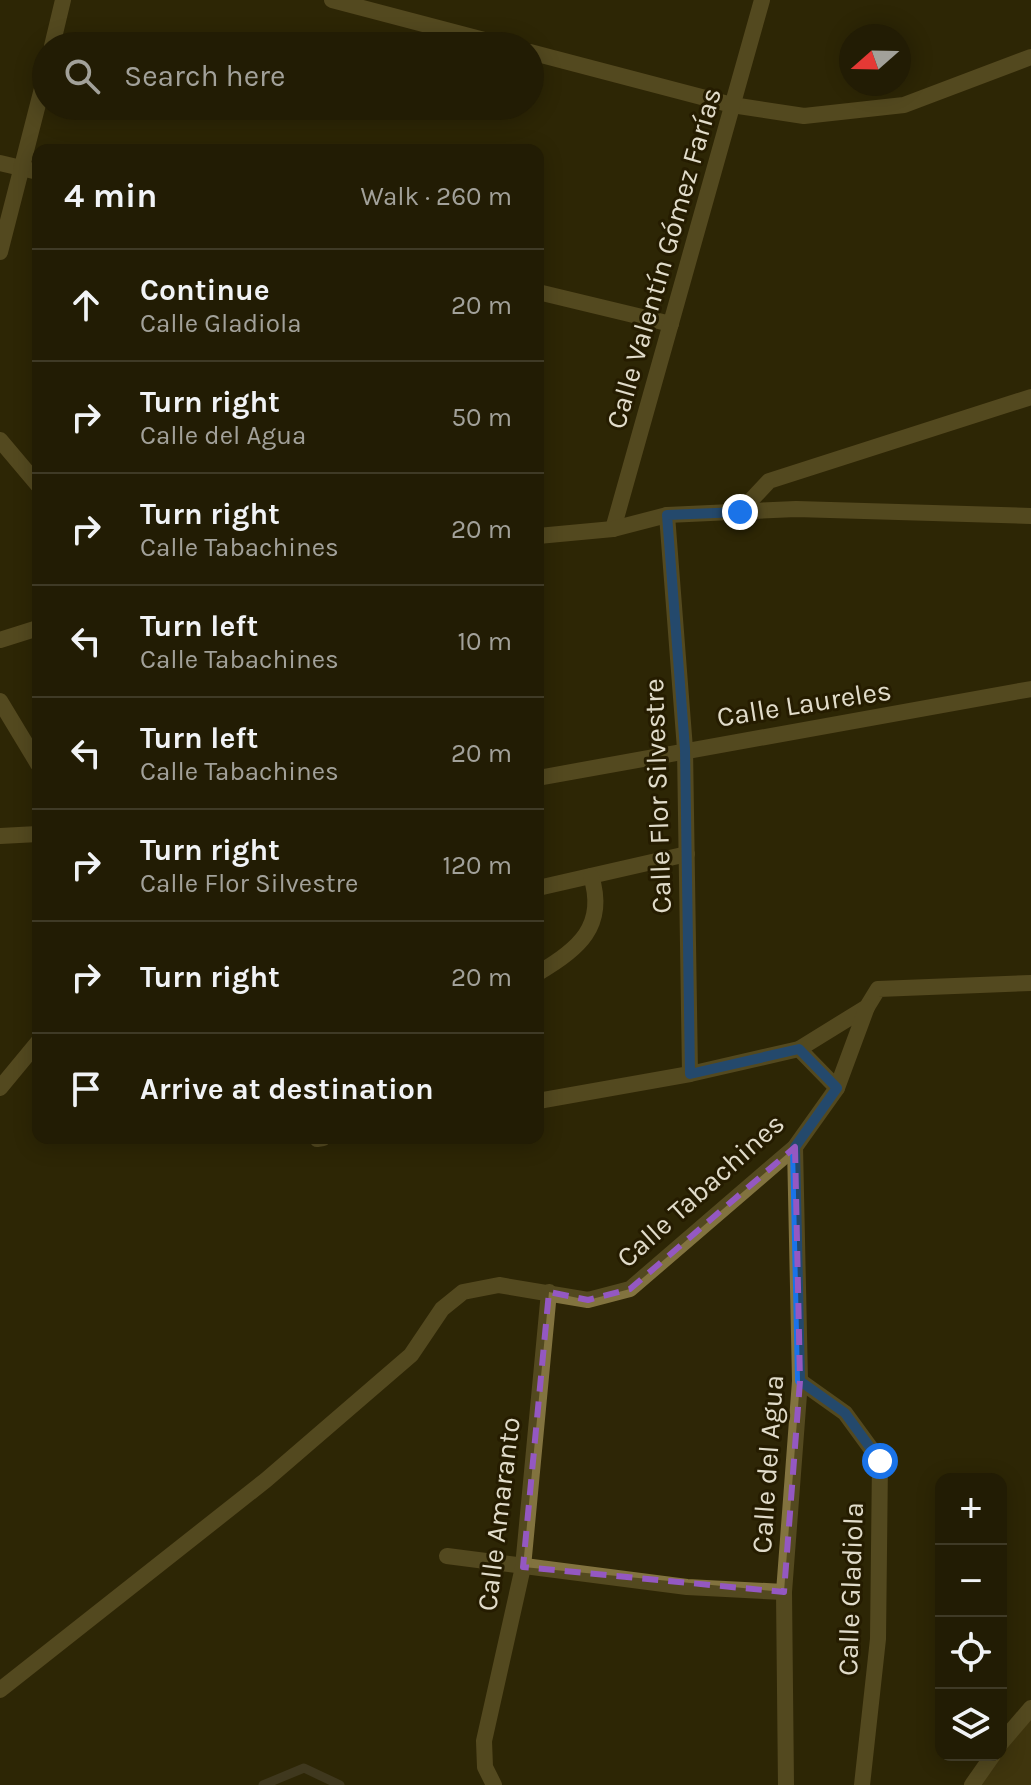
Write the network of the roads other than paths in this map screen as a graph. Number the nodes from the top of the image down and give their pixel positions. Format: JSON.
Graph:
{"nodes":[{"id":1,"x":63,"y":0,"type":"edge"},
{"id":2,"x":332,"y":0,"type":"edge"},
{"id":3,"x":762,"y":0,"type":"edge"},
{"id":4,"x":55,"y":32,"type":"edge"},
{"id":5,"x":454,"y":32,"type":"edge"},
{"id":6,"x":544,"y":56,"type":"edge"},
{"id":7,"x":1031,"y":57,"type":"edge"},
{"id":8,"x":732,"y":105,"type":"junction"},
{"id":9,"x":39,"y":120,"type":"edge"},
{"id":10,"x":35,"y":144,"type":"edge"},
{"id":11,"x":0,"y":163,"type":"edge"},
{"id":12,"x":31,"y":171,"type":"edge"},
{"id":13,"x":0,"y":252,"type":"edge"},
{"id":14,"x":544,"y":293,"type":"edge"},
{"id":15,"x":671,"y":324,"type":"junction"},
{"id":16,"x":1031,"y":397,"type":"edge"},
{"id":17,"x":0,"y":440,"type":"edge"},
{"id":18,"x":32,"y":478,"type":"edge"},
{"id":19,"x":740,"y":512,"type":"junction"},
{"id":20,"x":667,"y":515,"type":"junction"},
{"id":21,"x":1031,"y":516,"type":"edge"},
{"id":22,"x":613,"y":529,"type":"junction"},
{"id":23,"x":544,"y":535,"type":"edge"},
{"id":24,"x":32,"y":630,"type":"edge"},
{"id":25,"x":0,"y":640,"type":"edge"},
{"id":26,"x":1031,"y":689,"type":"edge"},
{"id":27,"x":0,"y":701,"type":"edge"},
{"id":28,"x":685,"y":749,"type":"junction"},
{"id":29,"x":32,"y":754,"type":"edge"},
{"id":30,"x":544,"y":777,"type":"edge"},
{"id":31,"x":32,"y":834,"type":"edge"},
{"id":32,"x":0,"y":836,"type":"edge"},
{"id":33,"x":687,"y":854,"type":"junction"},
{"id":34,"x":591,"y":876,"type":"junction"},
{"id":35,"x":544,"y":887,"type":"edge"},
{"id":36,"x":544,"y":970,"type":"edge"},
{"id":37,"x":1031,"y":983,"type":"edge"},
{"id":38,"x":867,"y":1007,"type":"junction"},
{"id":39,"x":32,"y":1049,"type":"edge"},
{"id":40,"x":799,"y":1049,"type":"junction"},
{"id":41,"x":690,"y":1074,"type":"junction"},
{"id":42,"x":0,"y":1088,"type":"edge"},
{"id":43,"x":837,"y":1088,"type":"junction"},
{"id":44,"x":544,"y":1100,"type":"edge"},
{"id":45,"x":795,"y":1147,"type":"junction"},
{"id":46,"x":549,"y":1292,"type":"junction"},
{"id":47,"x":800,"y":1381,"type":"junction"},
{"id":48,"x":447,"y":1556,"type":"dead end"},
{"id":49,"x":523,"y":1567,"type":"junction"},
{"id":50,"x":784,"y":1592,"type":"junction"},
{"id":51,"x":0,"y":1690,"type":"edge"},
{"id":52,"x":1031,"y":1708,"type":"edge"},
{"id":53,"x":1007,"y":1736,"type":"edge"},
{"id":54,"x":989,"y":1761,"type":"edge"},
{"id":55,"x":494,"y":1785,"type":"edge"},
{"id":56,"x":786,"y":1785,"type":"edge"},
{"id":57,"x":862,"y":1785,"type":"edge"},
{"id":58,"x":972,"y":1785,"type":"edge"}],
"edges":[{"from":1,"to":4,"type":"street"},
{"from":2,"to":5,"type":"street"},
{"from":3,"to":8,"type":"street","name":"Calle Valentín Gómez Farías"},
{"from":6,"to":8,"type":"street"},
{"from":7,"to":8,"type":"street"},
{"from":8,"to":15,"type":"street","name":"Calle Valentín Gómez Farías"},
{"from":9,"to":10,"type":"street"},
{"from":11,"to":12,"type":"street"},
{"from":12,"to":13,"type":"street"},
{"from":14,"to":15,"type":"street"},
{"from":15,"to":22,"type":"street","name":"Calle Valentín Gómez Farías"},
{"from":16,"to":19,"type":"street"},
{"from":17,"to":18,"type":"street"},
{"from":19,"to":20,"type":"street"},
{"from":19,"to":21,"type":"street"},
{"from":20,"to":22,"type":"street"},
{"from":20,"to":28,"type":"street","name":"Calle Flor Silvestre"},
{"from":22,"to":23,"type":"street"},
{"from":24,"to":25,"type":"street"},
{"from":26,"to":28,"type":"street","name":"Calle Laureles"},
{"from":27,"to":29,"type":"street"},
{"from":28,"to":30,"type":"street","name":"Calle Laureles"},
{"from":28,"to":33,"type":"street","name":"Calle Flor Silvestre"},
{"from":31,"to":32,"type":"street"},
{"from":33,"to":34,"type":"street"},
{"from":33,"to":41,"type":"street","name":"Calle Flor Silvestre"},
{"from":34,"to":35,"type":"street"},
{"from":34,"to":36,"type":"street"},
{"from":37,"to":38,"type":"street"},
{"from":38,"to":40,"type":"street"},
{"from":38,"to":43,"type":"street","name":"Calle Tabachines"},
{"from":39,"to":42,"type":"street"},
{"from":40,"to":41,"type":"street"},
{"from":40,"to":43,"type":"street"},
{"from":41,"to":44,"type":"street"},
{"from":43,"to":45,"type":"street","name":"Calle Tabachines"},
{"from":45,"to":46,"type":"street","name":"Calle Tabachines"},
{"from":45,"to":47,"type":"street","name":"Calle del Agua"},
{"from":46,"to":49,"type":"street","name":"Calle Amaranto"},
{"from":46,"to":51,"type":"street","name":"Calle Tabachines"},
{"from":47,"to":50,"type":"street","name":"Calle del Agua"},
{"from":47,"to":57,"type":"street","name":"Calle Gladiola"},
{"from":48,"to":49,"type":"street"},
{"from":49,"to":50,"type":"street"},
{"from":49,"to":55,"type":"street","name":"Calle Amaranto"},
{"from":50,"to":56,"type":"street","name":"Calle del Agua"},
{"from":52,"to":53,"type":"street"},
{"from":54,"to":58,"type":"street"}]}
